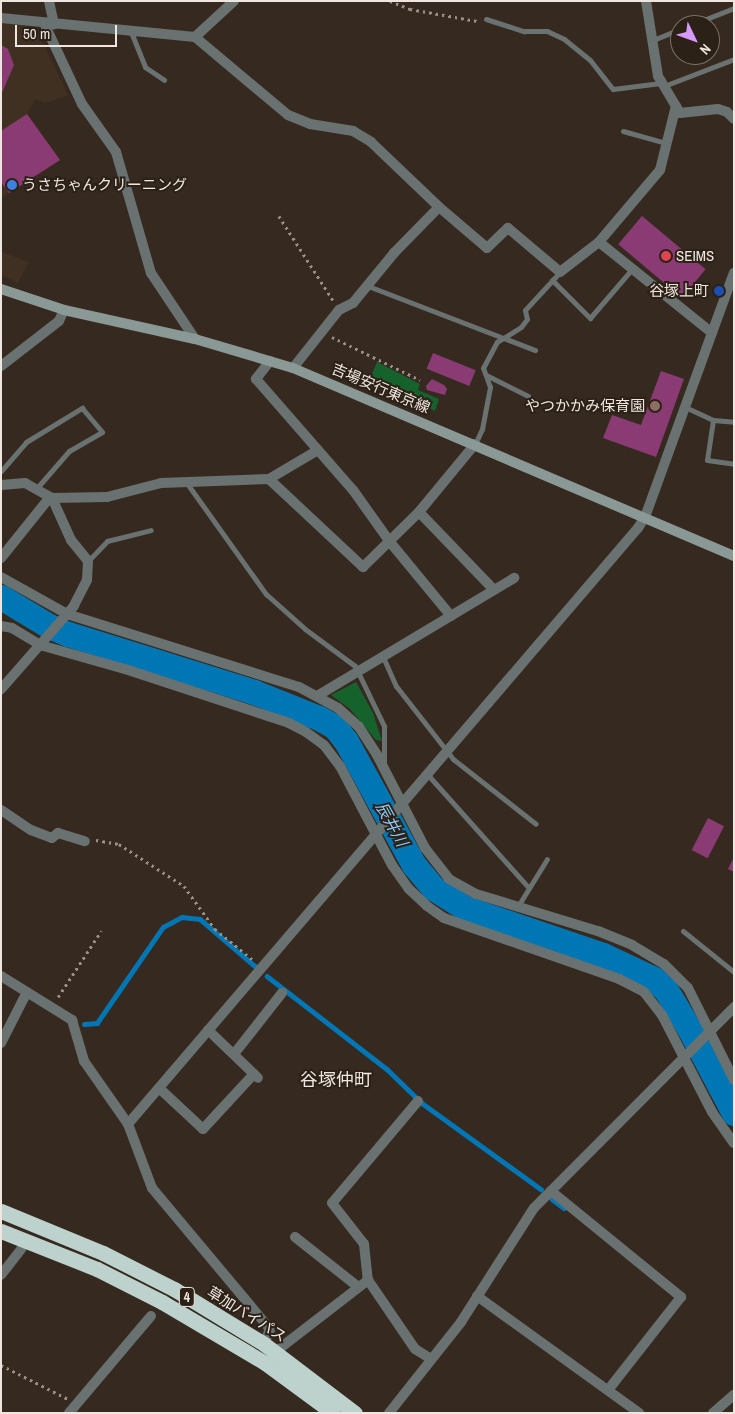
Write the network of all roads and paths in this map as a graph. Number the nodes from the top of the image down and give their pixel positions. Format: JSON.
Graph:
{"nodes":[{"id":1,"x":48,"y":1,"type":"edge"},
{"id":2,"x":234,"y":1,"type":"edge"},
{"id":3,"x":390,"y":1,"type":"edge"},
{"id":4,"x":646,"y":1,"type":"edge"},
{"id":5,"x":734,"y":8,"type":"edge"},
{"id":6,"x":716,"y":15,"type":"edge"},
{"id":7,"x":1,"y":18,"type":"edge"},
{"id":8,"x":486,"y":19,"type":"joint"},
{"id":9,"x":50,"y":24,"type":"junction"},
{"id":10,"x":131,"y":31,"type":"junction"},
{"id":11,"x":670,"y":33,"type":"edge"},
{"id":12,"x":195,"y":37,"type":"junction"},
{"id":13,"x":652,"y":40,"type":"junction"},
{"id":14,"x":734,"y":59,"type":"edge"},
{"id":15,"x":164,"y":80,"type":"dead end"},
{"id":16,"x":662,"y":85,"type":"junction"},
{"id":17,"x":676,"y":106,"type":"junction"},
{"id":18,"x":734,"y":119,"type":"edge"},
{"id":19,"x":624,"y":131,"type":"dead end"},
{"id":20,"x":667,"y":143,"type":"junction"},
{"id":21,"x":439,"y":207,"type":"junction"},
{"id":22,"x":279,"y":216,"type":"dead end"},
{"id":23,"x":599,"y":242,"type":"junction"},
{"id":24,"x":632,"y":268,"type":"junction"},
{"id":25,"x":560,"y":272,"type":"junction"},
{"id":26,"x":734,"y":272,"type":"edge"},
{"id":27,"x":552,"y":280,"type":"junction"},
{"id":28,"x":367,"y":286,"type":"junction"},
{"id":29,"x":1,"y":289,"type":"edge"},
{"id":30,"x":64,"y":310,"type":"junction"},
{"id":31,"x":339,"y":310,"type":"junction"},
{"id":32,"x":712,"y":333,"type":"junction"},
{"id":33,"x":326,"y":334,"type":"dead end"},
{"id":34,"x":504,"y":338,"type":"junction"},
{"id":35,"x":195,"y":339,"type":"junction"},
{"id":36,"x":536,"y":350,"type":"dead end"},
{"id":37,"x":270,"y":361,"type":"junction"},
{"id":38,"x":1,"y":366,"type":"edge"},
{"id":39,"x":292,"y":368,"type":"junction"},
{"id":40,"x":486,"y":376,"type":"junction"},
{"id":41,"x":420,"y":380,"type":"dead end"},
{"id":42,"x":528,"y":396,"type":"dead end"},
{"id":43,"x":685,"y":407,"type":"junction"},
{"id":44,"x":713,"y":420,"type":"junction"},
{"id":45,"x":734,"y":422,"type":"edge"},
{"id":46,"x":475,"y":444,"type":"junction"},
{"id":47,"x":318,"y":450,"type":"junction"},
{"id":48,"x":734,"y":464,"type":"edge"},
{"id":49,"x":1,"y":471,"type":"edge"},
{"id":50,"x":269,"y":479,"type":"junction"},
{"id":51,"x":186,"y":482,"type":"junction"},
{"id":52,"x":1,"y":485,"type":"edge"},
{"id":53,"x":36,"y":489,"type":"junction"},
{"id":54,"x":51,"y":498,"type":"junction"},
{"id":55,"x":419,"y":512,"type":"junction"},
{"id":56,"x":645,"y":517,"type":"junction"},
{"id":57,"x":151,"y":530,"type":"dead end"},
{"id":58,"x":390,"y":542,"type":"junction"},
{"id":59,"x":734,"y":556,"type":"edge"},
{"id":60,"x":1,"y":558,"type":"edge"},
{"id":61,"x":88,"y":561,"type":"junction"},
{"id":62,"x":1,"y":577,"type":"edge"},
{"id":63,"x":514,"y":578,"type":"dead end"},
{"id":64,"x":494,"y":590,"type":"junction"},
{"id":65,"x":65,"y":616,"type":"junction"},
{"id":66,"x":451,"y":616,"type":"junction"},
{"id":67,"x":1,"y":626,"type":"edge"},
{"id":68,"x":43,"y":641,"type":"junction"},
{"id":69,"x":383,"y":656,"type":"junction"},
{"id":70,"x":359,"y":671,"type":"junction"},
{"id":71,"x":1,"y":689,"type":"edge"},
{"id":72,"x":316,"y":696,"type":"junction"},
{"id":73,"x":447,"y":752,"type":"junction"},
{"id":74,"x":384,"y":768,"type":"junction"},
{"id":75,"x":428,"y":775,"type":"junction"},
{"id":76,"x":401,"y":806,"type":"junction"},
{"id":77,"x":1,"y":810,"type":"edge"},
{"id":78,"x":536,"y":824,"type":"dead end"},
{"id":79,"x":378,"y":832,"type":"junction"},
{"id":80,"x":85,"y":841,"type":"joint"},
{"id":81,"x":547,"y":859,"type":"dead end"},
{"id":82,"x":528,"y":887,"type":"junction"},
{"id":83,"x":518,"y":906,"type":"junction"},
{"id":84,"x":101,"y":931,"type":"dead end"},
{"id":85,"x":683,"y":931,"type":"dead end"},
{"id":86,"x":262,"y":967,"type":"junction"},
{"id":87,"x":734,"y":972,"type":"edge"},
{"id":88,"x":1,"y":976,"type":"edge"},
{"id":89,"x":27,"y":992,"type":"junction"},
{"id":90,"x":282,"y":993,"type":"dead end"},
{"id":91,"x":52,"y":1007,"type":"junction"},
{"id":92,"x":733,"y":1010,"type":"edge"},
{"id":93,"x":208,"y":1030,"type":"junction"},
{"id":94,"x":708,"y":1031,"type":"junction"},
{"id":95,"x":2,"y":1040,"type":"edge"},
{"id":96,"x":686,"y":1053,"type":"junction"},
{"id":97,"x":234,"y":1054,"type":"junction"},
{"id":98,"x":734,"y":1080,"type":"edge"},
{"id":99,"x":159,"y":1088,"type":"junction"},
{"id":100,"x":418,"y":1101,"type":"dead end"},
{"id":101,"x":128,"y":1124,"type":"junction"},
{"id":102,"x":734,"y":1143,"type":"edge"},
{"id":103,"x":551,"y":1191,"type":"junction"},
{"id":104,"x":1,"y":1211,"type":"edge"},
{"id":105,"x":1,"y":1230,"type":"edge"},
{"id":106,"x":295,"y":1237,"type":"dead end"},
{"id":107,"x":21,"y":1249,"type":"dead end"},
{"id":108,"x":1,"y":1275,"type":"edge"},
{"id":109,"x":368,"y":1280,"type":"junction"},
{"id":110,"x":357,"y":1286,"type":"junction"},
{"id":111,"x":477,"y":1296,"type":"junction"},
{"id":112,"x":151,"y":1316,"type":"dead end"},
{"id":113,"x":269,"y":1348,"type":"junction"},
{"id":114,"x":430,"y":1359,"type":"junction"},
{"id":115,"x":1,"y":1365,"type":"edge"},
{"id":116,"x":608,"y":1390,"type":"junction"},
{"id":117,"x":734,"y":1395,"type":"edge"},
{"id":118,"x":77,"y":1404,"type":"junction"},
{"id":119,"x":330,"y":1412,"type":"edge"},
{"id":120,"x":69,"y":1413,"type":"edge"},
{"id":121,"x":355,"y":1413,"type":"edge"},
{"id":122,"x":389,"y":1413,"type":"edge"},
{"id":123,"x":639,"y":1413,"type":"edge"},
{"id":124,"x":714,"y":1413,"type":"edge"}],
"edges":[{"from":1,"to":9,"type":"street"},
{"from":2,"to":12,"type":"street"},
{"from":3,"to":8,"type":"path"},
{"from":4,"to":13,"type":"street"},
{"from":5,"to":6,"type":"lane"},
{"from":7,"to":9,"type":"street"},
{"from":8,"to":16,"type":"lane"},
{"from":9,"to":10,"type":"street"},
{"from":9,"to":35,"type":"street"},
{"from":10,"to":12,"type":"street"},
{"from":10,"to":15,"type":"lane"},
{"from":11,"to":13,"type":"lane"},
{"from":12,"to":21,"type":"street"},
{"from":13,"to":16,"type":"street"},
{"from":14,"to":16,"type":"lane"},
{"from":16,"to":17,"type":"street"},
{"from":17,"to":18,"type":"street"},
{"from":17,"to":20,"type":"street"},
{"from":19,"to":20,"type":"lane"},
{"from":20,"to":23,"type":"street"},
{"from":21,"to":25,"type":"street"},
{"from":21,"to":28,"type":"street"},
{"from":22,"to":31,"type":"path"},
{"from":23,"to":24,"type":"street"},
{"from":23,"to":25,"type":"street"},
{"from":24,"to":27,"type":"lane"},
{"from":24,"to":32,"type":"street"},
{"from":25,"to":27,"type":"lane"},
{"from":26,"to":32,"type":"street"},
{"from":27,"to":34,"type":"lane"},
{"from":28,"to":31,"type":"street"},
{"from":28,"to":34,"type":"lane"},
{"from":29,"to":30,"type":"main road","name":"吉場安行東京線"},
{"from":30,"to":35,"type":"main road","name":"吉場安行東京線"},
{"from":30,"to":38,"type":"street"},
{"from":31,"to":39,"type":"street"},
{"from":32,"to":43,"type":"street"},
{"from":33,"to":41,"type":"path"},
{"from":34,"to":36,"type":"lane"},
{"from":34,"to":40,"type":"lane"},
{"from":35,"to":37,"type":"main road","name":"吉場安行東京線"},
{"from":37,"to":39,"type":"main road","name":"吉場安行東京線"},
{"from":37,"to":47,"type":"street"},
{"from":39,"to":46,"type":"main road","name":"吉場安行東京線"},
{"from":40,"to":42,"type":"lane"},
{"from":40,"to":46,"type":"lane"},
{"from":43,"to":44,"type":"lane"},
{"from":43,"to":56,"type":"street"},
{"from":44,"to":45,"type":"lane"},
{"from":44,"to":48,"type":"lane"},
{"from":46,"to":55,"type":"street"},
{"from":46,"to":56,"type":"main road","name":"吉場安行東京線"},
{"from":47,"to":50,"type":"street"},
{"from":47,"to":58,"type":"street"},
{"from":49,"to":53,"type":"lane"},
{"from":50,"to":51,"type":"street"},
{"from":50,"to":58,"type":"street"},
{"from":51,"to":54,"type":"street"},
{"from":51,"to":70,"type":"lane"},
{"from":52,"to":53,"type":"street"},
{"from":53,"to":54,"type":"street"},
{"from":54,"to":60,"type":"street"},
{"from":54,"to":61,"type":"street"},
{"from":55,"to":58,"type":"street"},
{"from":55,"to":64,"type":"street"},
{"from":56,"to":59,"type":"main road","name":"吉場安行東京線"},
{"from":56,"to":73,"type":"street"},
{"from":57,"to":61,"type":"lane"},
{"from":58,"to":66,"type":"street"},
{"from":61,"to":65,"type":"street"},
{"from":62,"to":65,"type":"street"},
{"from":63,"to":64,"type":"street"},
{"from":64,"to":66,"type":"street"},
{"from":65,"to":68,"type":"street"},
{"from":65,"to":72,"type":"street"},
{"from":66,"to":69,"type":"street"},
{"from":67,"to":68,"type":"street"},
{"from":68,"to":71,"type":"street"},
{"from":68,"to":79,"type":"street"},
{"from":69,"to":70,"type":"street"},
{"from":69,"to":73,"type":"lane"},
{"from":70,"to":72,"type":"street"},
{"from":70,"to":74,"type":"lane"},
{"from":72,"to":74,"type":"street"},
{"from":73,"to":75,"type":"street"},
{"from":73,"to":78,"type":"lane"},
{"from":74,"to":76,"type":"street"},
{"from":75,"to":76,"type":"street"},
{"from":75,"to":82,"type":"lane"},
{"from":76,"to":79,"type":"street"},
{"from":76,"to":83,"type":"street"},
{"from":77,"to":80,"type":"street"},
{"from":79,"to":86,"type":"street"},
{"from":79,"to":96,"type":"street"},
{"from":80,"to":86,"type":"path"},
{"from":81,"to":82,"type":"lane"},
{"from":82,"to":83,"type":"lane"},
{"from":83,"to":94,"type":"street"},
{"from":84,"to":91,"type":"path"},
{"from":85,"to":87,"type":"lane"},
{"from":86,"to":93,"type":"street"},
{"from":88,"to":89,"type":"street"},
{"from":89,"to":91,"type":"street"},
{"from":89,"to":95,"type":"street"},
{"from":90,"to":97,"type":"street"},
{"from":91,"to":101,"type":"street"},
{"from":92,"to":94,"type":"street"},
{"from":93,"to":97,"type":"street"},
{"from":93,"to":99,"type":"street"},
{"from":94,"to":96,"type":"street"},
{"from":94,"to":98,"type":"street"},
{"from":96,"to":102,"type":"street"},
{"from":96,"to":103,"type":"street"},
{"from":97,"to":99,"type":"street"},
{"from":99,"to":101,"type":"street"},
{"from":100,"to":109,"type":"street"},
{"from":101,"to":113,"type":"street"},
{"from":103,"to":111,"type":"street"},
{"from":103,"to":116,"type":"street"},
{"from":104,"to":113,"type":"highway","name":"草加バイパス","number":"4"},
{"from":105,"to":119,"type":"highway","number":"4"},
{"from":106,"to":110,"type":"street"},
{"from":107,"to":108,"type":"street"},
{"from":109,"to":110,"type":"street"},
{"from":109,"to":114,"type":"street"},
{"from":110,"to":113,"type":"street"},
{"from":111,"to":114,"type":"street"},
{"from":111,"to":116,"type":"street"},
{"from":112,"to":118,"type":"street"},
{"from":113,"to":121,"type":"highway","name":"草加バイパス","number":"4"},
{"from":114,"to":122,"type":"street"},
{"from":115,"to":118,"type":"path"},
{"from":116,"to":123,"type":"street"},
{"from":117,"to":124,"type":"street"},
{"from":118,"to":120,"type":"street"}]}
